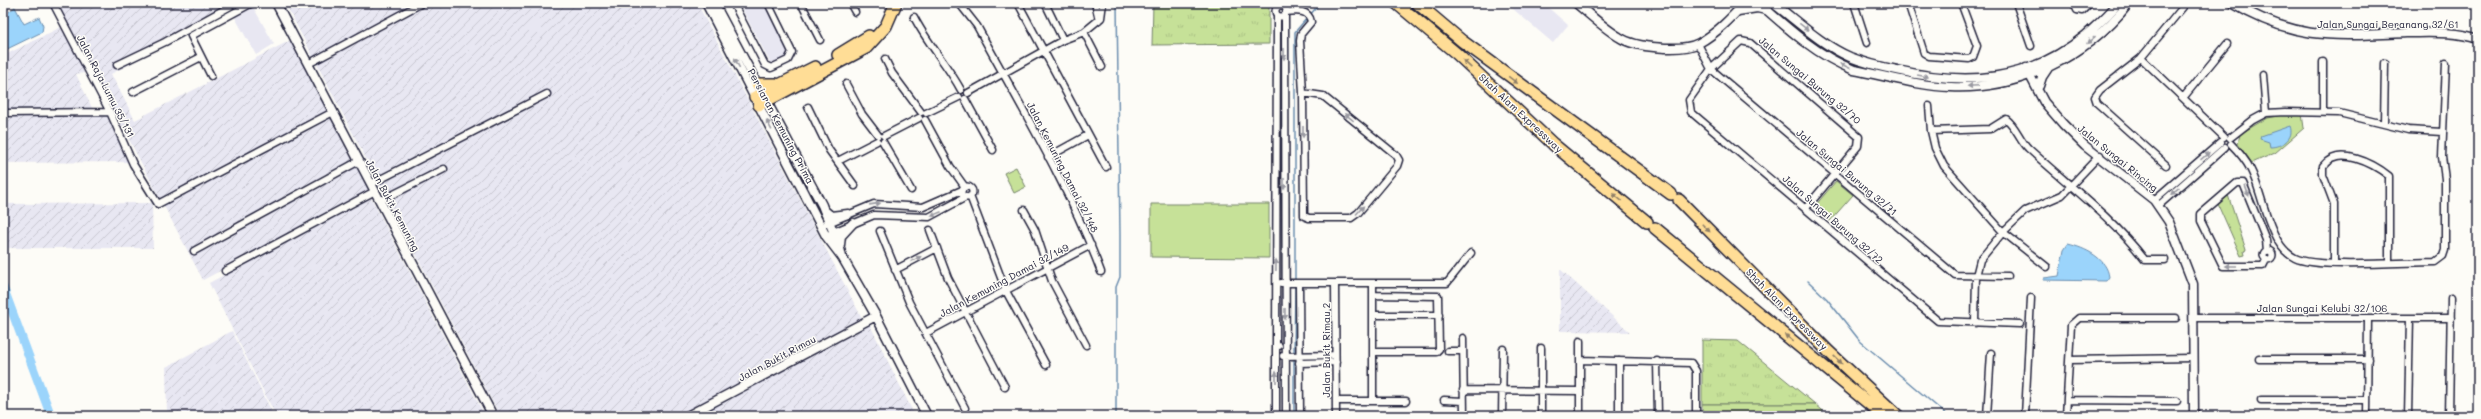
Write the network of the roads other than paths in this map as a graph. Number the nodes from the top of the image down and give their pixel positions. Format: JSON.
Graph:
{"nodes":[{"id":1,"x":53,"y":3,"type":"edge"},
{"id":2,"x":236,"y":3,"type":"edge"},
{"id":3,"x":252,"y":3,"type":"edge"},
{"id":4,"x":276,"y":3,"type":"edge"},
{"id":5,"x":422,"y":3,"type":"edge"},
{"id":6,"x":706,"y":3,"type":"edge"},
{"id":7,"x":714,"y":3,"type":"edge"},
{"id":8,"x":733,"y":3,"type":"edge"},
{"id":9,"x":768,"y":3,"type":"edge"},
{"id":10,"x":801,"y":3,"type":"edge"},
{"id":11,"x":850,"y":3,"type":"edge"},
{"id":12,"x":888,"y":3,"type":"edge"},
{"id":13,"x":896,"y":3,"type":"edge"},
{"id":14,"x":959,"y":3,"type":"edge"},
{"id":15,"x":1018,"y":3,"type":"edge"},
{"id":16,"x":1045,"y":3,"type":"edge"},
{"id":17,"x":1095,"y":3,"type":"edge"},
{"id":18,"x":1103,"y":3,"type":"edge"},
{"id":19,"x":1396,"y":3,"type":"edge"},
{"id":20,"x":1417,"y":3,"type":"edge"},
{"id":21,"x":1576,"y":3,"type":"edge"},
{"id":22,"x":1739,"y":3,"type":"edge"},
{"id":23,"x":1745,"y":3,"type":"edge"},
{"id":24,"x":1759,"y":3,"type":"edge"},
{"id":25,"x":1773,"y":3,"type":"edge"},
{"id":26,"x":1854,"y":3,"type":"edge"},
{"id":27,"x":1908,"y":3,"type":"edge"},
{"id":28,"x":1961,"y":3,"type":"edge"},
{"id":29,"x":2016,"y":3,"type":"edge"},
{"id":30,"x":2074,"y":3,"type":"edge"},
{"id":31,"x":2090,"y":3,"type":"edge"},
{"id":32,"x":2118,"y":3,"type":"edge"},
{"id":33,"x":2129,"y":3,"type":"edge"},
{"id":34,"x":2232,"y":3,"type":"edge"},
{"id":35,"x":2182,"y":6,"type":"dead end"},
{"id":36,"x":1768,"y":11,"type":"junction"},
{"id":37,"x":855,"y":12,"type":"dead end"},
{"id":38,"x":1737,"y":12,"type":"junction"},
{"id":39,"x":1286,"y":14,"type":"junction"},
{"id":40,"x":914,"y":16,"type":"dead end"},
{"id":41,"x":1277,"y":16,"type":"junction"},
{"id":42,"x":1099,"y":20,"type":"junction"},
{"id":43,"x":2102,"y":26,"type":"junction"},
{"id":44,"x":1084,"y":32,"type":"junction"},
{"id":45,"x":2478,"y":39,"type":"edge"},
{"id":46,"x":820,"y":40,"type":"dead end"},
{"id":47,"x":1063,"y":40,"type":"junction"},
{"id":48,"x":1867,"y":43,"type":"dead end"},
{"id":49,"x":1698,"y":44,"type":"junction"},
{"id":50,"x":2227,"y":44,"type":"dead end"},
{"id":51,"x":2031,"y":46,"type":"dead end"},
{"id":52,"x":1043,"y":52,"type":"junction"},
{"id":53,"x":201,"y":57,"type":"junction"},
{"id":54,"x":2141,"y":58,"type":"junction"},
{"id":55,"x":885,"y":59,"type":"dead end"},
{"id":56,"x":2323,"y":62,"type":"dead end"},
{"id":57,"x":2385,"y":63,"type":"dead end"},
{"id":58,"x":2446,"y":63,"type":"dead end"},
{"id":59,"x":308,"y":64,"type":"junction"},
{"id":60,"x":117,"y":65,"type":"dead end"},
{"id":61,"x":1102,"y":67,"type":"dead end"},
{"id":62,"x":2049,"y":68,"type":"junction"},
{"id":63,"x":1711,"y":69,"type":"junction"},
{"id":64,"x":2030,"y":71,"type":"junction"},
{"id":65,"x":1003,"y":73,"type":"junction"},
{"id":66,"x":2263,"y":75,"type":"dead end"},
{"id":67,"x":211,"y":76,"type":"dead end"},
{"id":68,"x":2013,"y":80,"type":"junction"},
{"id":69,"x":846,"y":84,"type":"dead end"},
{"id":70,"x":2038,"y":88,"type":"junction"},
{"id":71,"x":961,"y":90,"type":"junction"},
{"id":72,"x":133,"y":92,"type":"dead end"},
{"id":73,"x":968,"y":92,"type":"junction"},
{"id":74,"x":1303,"y":93,"type":"junction"},
{"id":75,"x":547,"y":94,"type":"dead end"},
{"id":76,"x":760,"y":96,"type":"junction"},
{"id":77,"x":958,"y":97,"type":"junction"},
{"id":78,"x":2183,"y":98,"type":"junction"},
{"id":79,"x":965,"y":99,"type":"junction"},
{"id":80,"x":1929,"y":106,"type":"dead end"},
{"id":81,"x":808,"y":107,"type":"dead end"},
{"id":82,"x":110,"y":112,"type":"junction"},
{"id":83,"x":333,"y":112,"type":"junction"},
{"id":84,"x":2323,"y":112,"type":"junction"},
{"id":85,"x":3,"y":113,"type":"edge"},
{"id":86,"x":2266,"y":113,"type":"junction"},
{"id":87,"x":923,"y":116,"type":"junction"},
{"id":88,"x":2384,"y":124,"type":"junction"},
{"id":89,"x":1931,"y":131,"type":"junction"},
{"id":90,"x":2442,"y":132,"type":"junction"},
{"id":91,"x":1088,"y":135,"type":"junction"},
{"id":92,"x":880,"y":138,"type":"junction"},
{"id":93,"x":2226,"y":142,"type":"junction"},
{"id":94,"x":992,"y":150,"type":"dead end"},
{"id":95,"x":2100,"y":155,"type":"junction"},
{"id":96,"x":1048,"y":157,"type":"junction"},
{"id":97,"x":359,"y":162,"type":"junction"},
{"id":98,"x":838,"y":162,"type":"junction"},
{"id":99,"x":2166,"y":165,"type":"dead end"},
{"id":100,"x":1106,"y":167,"type":"dead end"},
{"id":101,"x":444,"y":170,"type":"dead end"},
{"id":102,"x":1835,"y":175,"type":"junction"},
{"id":103,"x":855,"y":186,"type":"dead end"},
{"id":104,"x":2070,"y":187,"type":"junction"},
{"id":105,"x":373,"y":188,"type":"junction"},
{"id":106,"x":964,"y":188,"type":"junction"},
{"id":107,"x":910,"y":190,"type":"dead end"},
{"id":108,"x":968,"y":196,"type":"junction"},
{"id":109,"x":380,"y":201,"type":"junction"},
{"id":110,"x":890,"y":203,"type":"junction"},
{"id":111,"x":2156,"y":203,"type":"junction"},
{"id":112,"x":822,"y":205,"type":"junction"},
{"id":113,"x":1806,"y":208,"type":"junction"},
{"id":114,"x":1024,"y":210,"type":"dead end"},
{"id":115,"x":848,"y":214,"type":"junction"},
{"id":116,"x":890,"y":214,"type":"junction"},
{"id":117,"x":853,"y":223,"type":"junction"},
{"id":118,"x":825,"y":225,"type":"junction"},
{"id":119,"x":930,"y":230,"type":"dead end"},
{"id":120,"x":880,"y":231,"type":"dead end"},
{"id":121,"x":2003,"y":232,"type":"junction"},
{"id":122,"x":829,"y":234,"type":"junction"},
{"id":123,"x":2278,"y":242,"type":"junction"},
{"id":124,"x":840,"y":245,"type":"junction"},
{"id":125,"x":1091,"y":245,"type":"junction"},
{"id":126,"x":937,"y":248,"type":"junction"},
{"id":127,"x":194,"y":251,"type":"dead end"},
{"id":128,"x":2270,"y":252,"type":"junction"},
{"id":129,"x":1471,"y":253,"type":"dead end"},
{"id":130,"x":842,"y":257,"type":"junction"},
{"id":131,"x":2165,"y":260,"type":"dead end"},
{"id":132,"x":2389,"y":262,"type":"junction"},
{"id":133,"x":2334,"y":263,"type":"junction"},
{"id":134,"x":2047,"y":267,"type":"dead end"},
{"id":135,"x":1048,"y":269,"type":"junction"},
{"id":136,"x":895,"y":270,"type":"junction"},
{"id":137,"x":225,"y":271,"type":"dead end"},
{"id":138,"x":1101,"y":272,"type":"dead end"},
{"id":139,"x":1976,"y":276,"type":"junction"},
{"id":140,"x":2008,"y":276,"type":"dead end"},
{"id":141,"x":1276,"y":283,"type":"junction"},
{"id":142,"x":1293,"y":283,"type":"junction"},
{"id":143,"x":1335,"y":284,"type":"junction"},
{"id":144,"x":1373,"y":284,"type":"junction"},
{"id":145,"x":1006,"y":291,"type":"junction"},
{"id":146,"x":1373,"y":295,"type":"junction"},
{"id":147,"x":2031,"y":298,"type":"dead end"},
{"id":148,"x":2451,"y":298,"type":"dead end"},
{"id":149,"x":965,"y":312,"type":"junction"},
{"id":150,"x":1373,"y":315,"type":"junction"},
{"id":151,"x":1439,"y":315,"type":"junction"},
{"id":152,"x":876,"y":316,"type":"junction"},
{"id":153,"x":2176,"y":318,"type":"dead end"},
{"id":154,"x":2193,"y":318,"type":"junction"},
{"id":155,"x":2368,"y":318,"type":"junction"},
{"id":156,"x":2410,"y":318,"type":"junction"},
{"id":157,"x":2451,"y":318,"type":"junction"},
{"id":158,"x":1976,"y":323,"type":"junction"},
{"id":159,"x":2020,"y":324,"type":"dead end"},
{"id":160,"x":926,"y":333,"type":"junction"},
{"id":161,"x":1463,"y":338,"type":"dead end"},
{"id":162,"x":1580,"y":341,"type":"dead end"},
{"id":163,"x":1086,"y":345,"type":"dead end"},
{"id":164,"x":1276,"y":346,"type":"junction"},
{"id":165,"x":1285,"y":346,"type":"junction"},
{"id":166,"x":1541,"y":348,"type":"dead end"},
{"id":167,"x":1503,"y":349,"type":"dead end"},
{"id":168,"x":1463,"y":351,"type":"junction"},
{"id":169,"x":1373,"y":352,"type":"junction"},
{"id":170,"x":1448,"y":352,"type":"dead end"},
{"id":171,"x":1991,"y":353,"type":"dead end"},
{"id":172,"x":1335,"y":355,"type":"junction"},
{"id":173,"x":1276,"y":356,"type":"junction"},
{"id":174,"x":1293,"y":356,"type":"junction"},
{"id":175,"x":2193,"y":358,"type":"junction"},
{"id":176,"x":2259,"y":359,"type":"dead end"},
{"id":177,"x":2368,"y":359,"type":"junction"},
{"id":178,"x":1580,"y":360,"type":"junction"},
{"id":179,"x":2069,"y":360,"type":"junction"},
{"id":180,"x":1619,"y":361,"type":"junction"},
{"id":181,"x":1657,"y":361,"type":"junction"},
{"id":182,"x":1336,"y":362,"type":"junction"},
{"id":183,"x":1299,"y":363,"type":"junction"},
{"id":184,"x":1046,"y":365,"type":"dead end"},
{"id":185,"x":1006,"y":387,"type":"dead end"},
{"id":186,"x":1463,"y":390,"type":"junction"},
{"id":187,"x":1502,"y":390,"type":"junction"},
{"id":188,"x":1541,"y":391,"type":"junction"},
{"id":189,"x":1580,"y":391,"type":"junction"},
{"id":190,"x":1373,"y":400,"type":"junction"},
{"id":191,"x":1444,"y":400,"type":"dead end"},
{"id":192,"x":2067,"y":400,"type":"junction"},
{"id":193,"x":2261,"y":400,"type":"dead end"},
{"id":194,"x":2367,"y":400,"type":"junction"},
{"id":195,"x":1336,"y":401,"type":"junction"},
{"id":196,"x":1406,"y":401,"type":"dead end"},
{"id":197,"x":1464,"y":401,"type":"junction"},
{"id":198,"x":2177,"y":401,"type":"dead end"},
{"id":199,"x":965,"y":408,"type":"dead end"},
{"id":200,"x":493,"y":416,"type":"edge"},
{"id":201,"x":688,"y":416,"type":"edge"},
{"id":202,"x":927,"y":416,"type":"edge"},
{"id":203,"x":1276,"y":416,"type":"edge"},
{"id":204,"x":1286,"y":416,"type":"edge"},
{"id":205,"x":1300,"y":416,"type":"edge"},
{"id":206,"x":1336,"y":416,"type":"edge"},
{"id":207,"x":1464,"y":416,"type":"edge"},
{"id":208,"x":1502,"y":416,"type":"edge"},
{"id":209,"x":1541,"y":416,"type":"edge"},
{"id":210,"x":1580,"y":416,"type":"edge"},
{"id":211,"x":1619,"y":416,"type":"edge"},
{"id":212,"x":1658,"y":416,"type":"edge"},
{"id":213,"x":1696,"y":416,"type":"edge"},
{"id":214,"x":1884,"y":416,"type":"edge"},
{"id":215,"x":1898,"y":416,"type":"edge"},
{"id":216,"x":1987,"y":416,"type":"edge"},
{"id":217,"x":2025,"y":416,"type":"edge"},
{"id":218,"x":2066,"y":416,"type":"edge"},
{"id":219,"x":2194,"y":416,"type":"edge"},
{"id":220,"x":2367,"y":416,"type":"edge"},
{"id":221,"x":2408,"y":416,"type":"edge"},
{"id":222,"x":2449,"y":416,"type":"edge"}],
"edges":[{"from":1,"to":82,"type":"street","name":"Jalan Raja Lumu 35/131"},
{"from":2,"to":60,"type":"street"},
{"from":3,"to":53,"type":"street"},
{"from":4,"to":59,"type":"street","name":"Jalan Bukit Kemuning"},
{"from":5,"to":59,"type":"street"},
{"from":76,"to":6,"type":"street","name":"Persiaran Kemuning Prima","one_way":true},
{"from":7,"to":76,"type":"street","name":"Persiaran Kemuning Prima"},
{"from":8,"to":9,"type":"street"},
{"from":10,"to":46,"type":"street"},
{"from":11,"to":37,"type":"street"},
{"from":12,"to":76,"type":"highway"},
{"from":13,"to":76,"type":"highway"},
{"from":14,"to":65,"type":"street","name":"Jalan Kemuning Damai 32/148"},
{"from":15,"to":52,"type":"street"},
{"from":16,"to":47,"type":"street"},
{"from":17,"to":42,"type":"street"},
{"from":18,"to":42,"type":"street"},
{"from":214,"to":19,"type":"highway","name":"Shah Alam Expressway","one_way":true},
{"from":20,"to":215,"type":"highway","name":"Shah Alam Expressway","one_way":true},
{"from":21,"to":49,"type":"street"},
{"from":22,"to":38,"type":"street"},
{"from":23,"to":38,"type":"street"},
{"from":24,"to":36,"type":"street"},
{"from":25,"to":64,"type":"street","one_way":true},
{"from":26,"to":48,"type":"street"},
{"from":27,"to":28,"type":"street"},
{"from":29,"to":51,"type":"street"},
{"from":30,"to":31,"type":"street"},
{"from":32,"to":43,"type":"street"},
{"from":33,"to":43,"type":"street"},
{"from":34,"to":45,"type":"street","name":"Jalan Sungai Beranang 32/61"},
{"from":35,"to":54,"type":"street"},
{"from":36,"to":38,"type":"street"},
{"from":68,"to":36,"type":"street","one_way":true},
{"from":38,"to":49,"type":"street"},
{"from":39,"to":41,"type":"street"},
{"from":39,"to":41,"type":"street"},
{"from":39,"to":74,"type":"street"},
{"from":39,"to":142,"type":"street","one_way":true},
{"from":40,"to":71,"type":"street"},
{"from":141,"to":41,"type":"street","one_way":true},
{"from":42,"to":44,"type":"street"},
{"from":43,"to":62,"type":"street","one_way":true},
{"from":43,"to":64,"type":"street"},
{"from":44,"to":47,"type":"street"},
{"from":44,"to":61,"type":"street"},
{"from":47,"to":52,"type":"street"},
{"from":49,"to":63,"type":"street"},
{"from":50,"to":78,"type":"street"},
{"from":52,"to":65,"type":"street"},
{"from":52,"to":91,"type":"street"},
{"from":53,"to":67,"type":"street"},
{"from":53,"to":72,"type":"street"},
{"from":54,"to":78,"type":"street"},
{"from":54,"to":99,"type":"street"},
{"from":55,"to":87,"type":"street"},
{"from":56,"to":84,"type":"street"},
{"from":57,"to":88,"type":"street"},
{"from":58,"to":90,"type":"street"},
{"from":59,"to":83,"type":"street","name":"Jalan Bukit Kemuning"},
{"from":62,"to":64,"type":"street"},
{"from":62,"to":70,"type":"street"},
{"from":63,"to":102,"type":"street","name":"Jalan Sungai Burung 32/71"},
{"from":63,"to":102,"type":"street","name":"Jalan Sungai Burung 32/70"},
{"from":63,"to":113,"type":"street","name":"Jalan Sungai Burung 32/72"},
{"from":64,"to":68,"type":"street"},
{"from":64,"to":70,"type":"street","name":"Jalan Sungai Rincing"},
{"from":65,"to":73,"type":"street"},
{"from":65,"to":96,"type":"street","name":"Jalan Kemuning Damai 32/148"},
{"from":66,"to":86,"type":"street"},
{"from":68,"to":70,"type":"street"},
{"from":69,"to":92,"type":"street"},
{"from":70,"to":95,"type":"street","name":"Jalan Sungai Rincing"},
{"from":71,"to":73,"type":"street"},
{"from":71,"to":77,"type":"street"},
{"from":73,"to":79,"type":"street"},
{"from":74,"to":74,"type":"street","one_way":true},
{"from":75,"to":105,"type":"street"},
{"from":76,"to":112,"type":"street","name":"Persiaran Kemuning Prima"},
{"from":118,"to":76,"type":"street","name":"Persiaran Kemuning Prima","one_way":true},
{"from":77,"to":79,"type":"street"},
{"from":77,"to":87,"type":"street"},
{"from":78,"to":93,"type":"street"},
{"from":79,"to":94,"type":"street"},
{"from":80,"to":89,"type":"street"},
{"from":81,"to":98,"type":"street"},
{"from":82,"to":83,"type":"street","name":"Jalan Raja Lumu 35/131"},
{"from":82,"to":85,"type":"street"},
{"from":83,"to":97,"type":"street","name":"Jalan Bukit Kemuning"},
{"from":84,"to":86,"type":"street"},
{"from":84,"to":88,"type":"street"},
{"from":86,"to":93,"type":"street"},
{"from":87,"to":92,"type":"street"},
{"from":87,"to":106,"type":"street"},
{"from":88,"to":90,"type":"street"},
{"from":89,"to":104,"type":"street"},
{"from":89,"to":121,"type":"street"},
{"from":90,"to":132,"type":"street"},
{"from":91,"to":96,"type":"street"},
{"from":91,"to":100,"type":"street"},
{"from":92,"to":98,"type":"street"},
{"from":92,"to":107,"type":"street"},
{"from":93,"to":111,"type":"street"},
{"from":93,"to":123,"type":"street"},
{"from":95,"to":104,"type":"street"},
{"from":95,"to":111,"type":"street","name":"Jalan Sungai Rincing"},
{"from":96,"to":125,"type":"street","name":"Jalan Kemuning Damai 32/148"},
{"from":97,"to":105,"type":"street","name":"Jalan Bukit Kemuning"},
{"from":97,"to":127,"type":"street"},
{"from":98,"to":103,"type":"street"},
{"from":101,"to":109,"type":"street"},
{"from":102,"to":113,"type":"street"},
{"from":102,"to":139,"type":"street","name":"Jalan Sungai Burung 32/71"},
{"from":104,"to":121,"type":"street"},
{"from":104,"to":131,"type":"street"},
{"from":105,"to":109,"type":"street","name":"Jalan Bukit Kemuning"},
{"from":105,"to":137,"type":"street"},
{"from":106,"to":108,"type":"street"},
{"from":106,"to":108,"type":"street"},
{"from":106,"to":110,"type":"street"},
{"from":108,"to":116,"type":"street","one_way":true},
{"from":108,"to":145,"type":"street"},
{"from":109,"to":200,"type":"street","name":"Jalan Bukit Kemuning"},
{"from":115,"to":110,"type":"street","one_way":true},
{"from":110,"to":116,"type":"street"},
{"from":111,"to":154,"type":"street","name":"Jalan Sungai Rincing"},
{"from":112,"to":115,"type":"street"},
{"from":112,"to":118,"type":"street","name":"Persiaran Kemuning Prima"},
{"from":113,"to":158,"type":"street","name":"Jalan Sungai Burung 32/72"},
{"from":114,"to":135,"type":"street"},
{"from":115,"to":118,"type":"street"},
{"from":116,"to":117,"type":"street"},
{"from":117,"to":122,"type":"street"},
{"from":117,"to":124,"type":"street"},
{"from":118,"to":122,"type":"street","name":"Persiaran Kemuning Prima"},
{"from":119,"to":126,"type":"street"},
{"from":120,"to":136,"type":"street"},
{"from":121,"to":134,"type":"street"},
{"from":121,"to":139,"type":"street"},
{"from":122,"to":124,"type":"street","name":"Persiaran Kemuning Prima"},
{"from":122,"to":130,"type":"street","name":"Persiaran Kemuning Prima"},
{"from":123,"to":128,"type":"street"},
{"from":123,"to":133,"type":"street"},
{"from":124,"to":130,"type":"street","name":"Persiaran Kemuning Prima"},
{"from":125,"to":135,"type":"street","name":"Jalan Kemuning Damai 32/149"},
{"from":125,"to":138,"type":"street","name":"Jalan Kemuning Damai 32/148"},
{"from":136,"to":126,"type":"street","one_way":true},
{"from":126,"to":149,"type":"street"},
{"from":128,"to":128,"type":"street","one_way":true},
{"from":129,"to":144,"type":"street"},
{"from":130,"to":152,"type":"street","name":"Persiaran Kemuning Prima"},
{"from":132,"to":133,"type":"street"},
{"from":132,"to":133,"type":"street"},
{"from":135,"to":145,"type":"street","name":"Jalan Kemuning Damai 32/149"},
{"from":135,"to":163,"type":"street"},
{"from":136,"to":160,"type":"street"},
{"from":139,"to":140,"type":"street","name":"Jalan Sungai Burung 32/71"},
{"from":139,"to":158,"type":"street"},
{"from":141,"to":142,"type":"street"},
{"from":141,"to":164,"type":"street"},
{"from":142,"to":143,"type":"street"},
{"from":142,"to":165,"type":"street","one_way":true},
{"from":142,"to":174,"type":"street"},
{"from":143,"to":144,"type":"street"},
{"from":143,"to":172,"type":"street","name":"Jalan Bukit Rimau 2"},
{"from":144,"to":146,"type":"street"},
{"from":145,"to":149,"type":"street","name":"Jalan Kemuning Damai 32/149"},
{"from":145,"to":184,"type":"street"},
{"from":146,"to":150,"type":"street"},
{"from":146,"to":151,"type":"street"},
{"from":147,"to":217,"type":"street"},
{"from":148,"to":157,"type":"street"},
{"from":149,"to":160,"type":"street","name":"Jalan Kemuning Damai 32/149"},
{"from":149,"to":185,"type":"street"},
{"from":150,"to":151,"type":"street"},
{"from":150,"to":169,"type":"street"},
{"from":151,"to":169,"type":"street"},
{"from":152,"to":201,"type":"street","name":"Jalan Bukit Rimau"},
{"from":152,"to":202,"type":"street","name":"Persiaran Kemuning Prima"},
{"from":153,"to":179,"type":"street"},
{"from":154,"to":155,"type":"street","name":"Jalan Sungai Kelubi 32/106"},
{"from":154,"to":175,"type":"street","name":"Jalan Sungai Rincing"},
{"from":155,"to":156,"type":"street","name":"Jalan Sungai Kelubi 32/106"},
{"from":155,"to":177,"type":"street"},
{"from":156,"to":157,"type":"street","name":"Jalan Sungai Kelubi 32/106"},
{"from":156,"to":221,"type":"street"},
{"from":157,"to":222,"type":"street"},
{"from":158,"to":159,"type":"street","name":"Jalan Sungai Burung 32/72"},
{"from":160,"to":199,"type":"street"},
{"from":161,"to":168,"type":"street"},
{"from":162,"to":178,"type":"street"},
{"from":164,"to":165,"type":"street"},
{"from":164,"to":173,"type":"street"},
{"from":165,"to":174,"type":"street"},
{"from":166,"to":188,"type":"street"},
{"from":167,"to":187,"type":"street"},
{"from":168,"to":170,"type":"street"},
{"from":168,"to":186,"type":"street"},
{"from":169,"to":190,"type":"street"},
{"from":171,"to":216,"type":"street"},
{"from":172,"to":174,"type":"street"},
{"from":172,"to":182,"type":"street","name":"Jalan Bukit Rimau 2"},
{"from":173,"to":174,"type":"street"},
{"from":203,"to":173,"type":"street","one_way":true},
{"from":174,"to":183,"type":"street"},
{"from":174,"to":204,"type":"street"},
{"from":175,"to":179,"type":"street"},
{"from":175,"to":219,"type":"street","name":"Jalan Sungai Rincing"},
{"from":176,"to":177,"type":"street"},
{"from":177,"to":194,"type":"street"},
{"from":178,"to":180,"type":"street"},
{"from":178,"to":189,"type":"street"},
{"from":179,"to":192,"type":"street"},
{"from":180,"to":181,"type":"street"},
{"from":180,"to":211,"type":"street"},
{"from":181,"to":212,"type":"street"},
{"from":181,"to":213,"type":"street"},
{"from":182,"to":183,"type":"street"},
{"from":182,"to":195,"type":"street","name":"Jalan Bukit Rimau 2"},
{"from":183,"to":205,"type":"street"},
{"from":186,"to":187,"type":"street"},
{"from":186,"to":197,"type":"street"},
{"from":187,"to":188,"type":"street"},
{"from":187,"to":208,"type":"street"},
{"from":188,"to":189,"type":"street"},
{"from":188,"to":209,"type":"street"},
{"from":189,"to":210,"type":"street"},
{"from":190,"to":195,"type":"street"},
{"from":190,"to":196,"type":"street"},
{"from":191,"to":197,"type":"street"},
{"from":192,"to":198,"type":"street"},
{"from":192,"to":218,"type":"street"},
{"from":193,"to":194,"type":"street"},
{"from":194,"to":220,"type":"street"},
{"from":195,"to":206,"type":"street","name":"Jalan Bukit Rimau 2"},
{"from":197,"to":207,"type":"street"}]}
